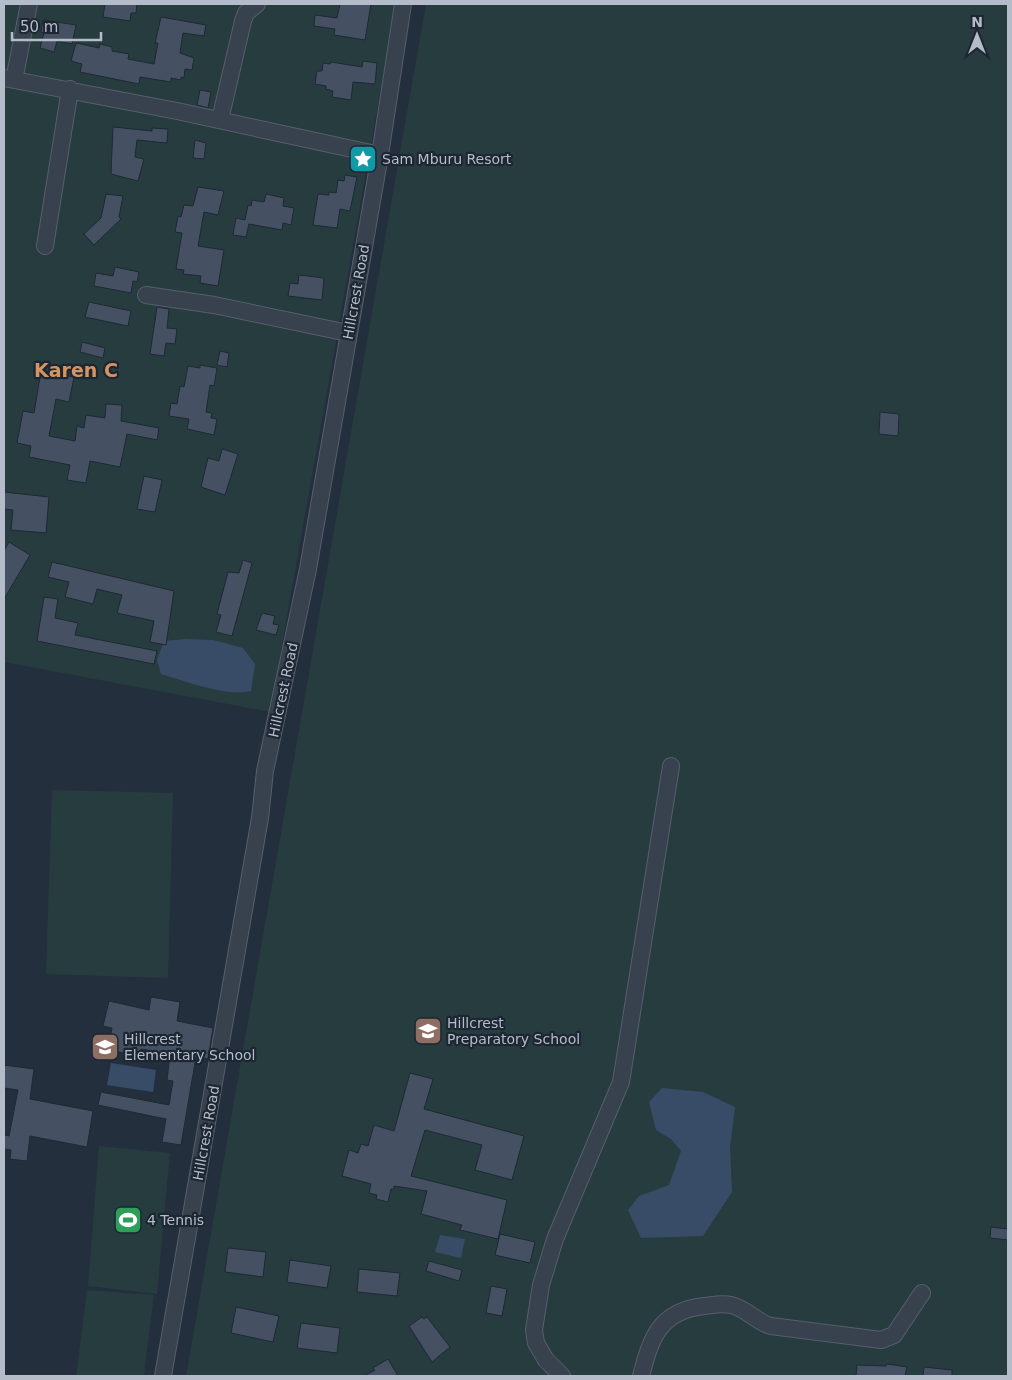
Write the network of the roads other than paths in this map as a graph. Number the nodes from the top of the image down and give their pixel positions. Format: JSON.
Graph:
{"nodes":[{"id":1,"x":29,"y":4,"type":"edge"},
{"id":2,"x":257,"y":4,"type":"edge"},
{"id":3,"x":403,"y":4,"type":"edge"},
{"id":4,"x":9,"y":79,"type":"edge"},
{"id":5,"x":70,"y":90,"type":"junction"},
{"id":6,"x":220,"y":120,"type":"junction"},
{"id":7,"x":380,"y":155,"type":"junction"},
{"id":8,"x":45,"y":246,"type":"dead end"},
{"id":9,"x":146,"y":295,"type":"dead end"},
{"id":10,"x":348,"y":333,"type":"junction"},
{"id":11,"x":671,"y":766,"type":"dead end"},
{"id":12,"x":922,"y":1293,"type":"dead end"},
{"id":13,"x":163,"y":1376,"type":"edge"},
{"id":14,"x":562,"y":1376,"type":"edge"},
{"id":15,"x":641,"y":1376,"type":"edge"}],
"edges":[{"from":1,"to":4,"type":"street"},
{"from":2,"to":6,"type":"street"},
{"from":3,"to":7,"type":"street","name":"Hillcrest Road"},
{"from":4,"to":5,"type":"street"},
{"from":5,"to":6,"type":"street"},
{"from":5,"to":8,"type":"street"},
{"from":6,"to":7,"type":"street"},
{"from":7,"to":10,"type":"street","name":"Hillcrest Road"},
{"from":9,"to":10,"type":"street"},
{"from":10,"to":13,"type":"street","name":"Hillcrest Road"},
{"from":11,"to":14,"type":"street"},
{"from":12,"to":15,"type":"street"}]}
